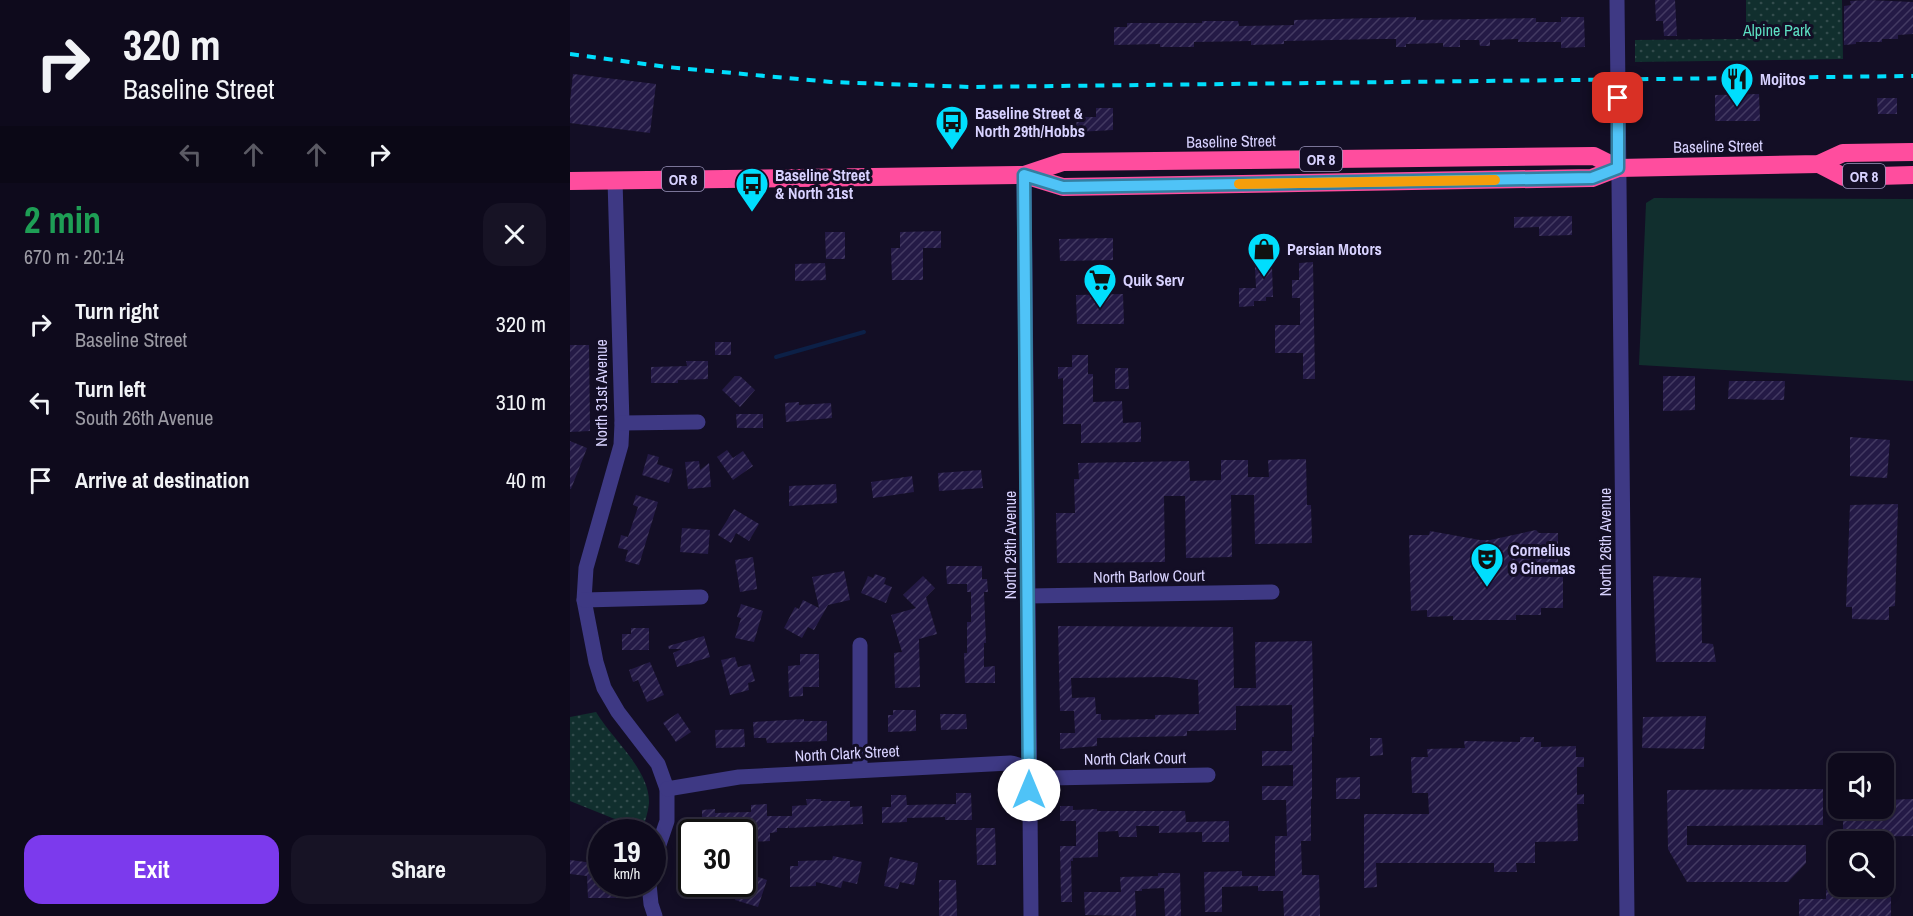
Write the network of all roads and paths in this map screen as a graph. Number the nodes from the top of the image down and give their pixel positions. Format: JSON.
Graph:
{"nodes":[{"id":1,"x":1617,"y":0,"type":"edge"},
{"id":2,"x":1913,"y":152,"type":"edge"},
{"id":3,"x":1819,"y":164,"type":"junction"},
{"id":4,"x":1618,"y":168,"type":"junction"},
{"id":5,"x":1024,"y":175,"type":"junction"},
{"id":6,"x":1913,"y":175,"type":"edge"},
{"id":7,"x":615,"y":180,"type":"junction"},
{"id":8,"x":570,"y":181,"type":"edge"},
{"id":9,"x":698,"y":422,"type":"dead end"},
{"id":10,"x":622,"y":423,"type":"junction"},
{"id":11,"x":1272,"y":592,"type":"dead end"},
{"id":12,"x":1028,"y":596,"type":"junction"},
{"id":13,"x":702,"y":597,"type":"dead end"},
{"id":14,"x":584,"y":600,"type":"junction"},
{"id":15,"x":860,"y":645,"type":"dead end"},
{"id":16,"x":1029,"y":769,"type":"junction"},
{"id":17,"x":860,"y":770,"type":"junction"},
{"id":18,"x":1208,"y":775,"type":"dead end"},
{"id":19,"x":667,"y":789,"type":"junction"},
{"id":20,"x":666,"y":824,"type":"edge"},
{"id":21,"x":650,"y":897,"type":"edge"},
{"id":22,"x":655,"y":916,"type":"edge"},
{"id":23,"x":1030,"y":916,"type":"edge"},
{"id":24,"x":1628,"y":916,"type":"edge"}],
"edges":[{"from":1,"to":4,"type":"street","name":"North 26th Avenue"},
{"from":2,"to":3,"type":"highway","name":"Baseline Street","number":"OR 8"},
{"from":3,"to":4,"type":"highway","name":"Baseline Street","number":"OR 8"},
{"from":3,"to":6,"type":"highway","name":"Baseline Street","number":"OR 8"},
{"from":4,"to":5,"type":"highway","name":"Baseline Street","number":"OR 8"},
{"from":4,"to":5,"type":"highway","name":"Baseline Street","number":"OR 8"},
{"from":4,"to":24,"type":"street","name":"North 26th Avenue"},
{"from":5,"to":7,"type":"highway","name":"Baseline Street","number":"OR 8"},
{"from":5,"to":12,"type":"street","name":"North 29th Avenue"},
{"from":7,"to":8,"type":"highway","name":"Baseline Street","number":"OR 8"},
{"from":7,"to":10,"type":"street","name":"North 31st Avenue"},
{"from":9,"to":10,"type":"street"},
{"from":10,"to":14,"type":"street","name":"North 31st Avenue"},
{"from":11,"to":12,"type":"street","name":"North Barlow Court"},
{"from":12,"to":16,"type":"street","name":"North 29th Avenue"},
{"from":13,"to":14,"type":"street"},
{"from":14,"to":19,"type":"street","name":"North 31st Avenue"},
{"from":15,"to":17,"type":"street"},
{"from":16,"to":17,"type":"street","name":"North Clark Street"},
{"from":16,"to":18,"type":"street","name":"North Clark Court"},
{"from":16,"to":23,"type":"street","name":"North 29th Avenue"},
{"from":17,"to":19,"type":"street","name":"North Clark Street"},
{"from":19,"to":20,"type":"street","name":"North 31st Avenue"},
{"from":21,"to":22,"type":"street"}]}
